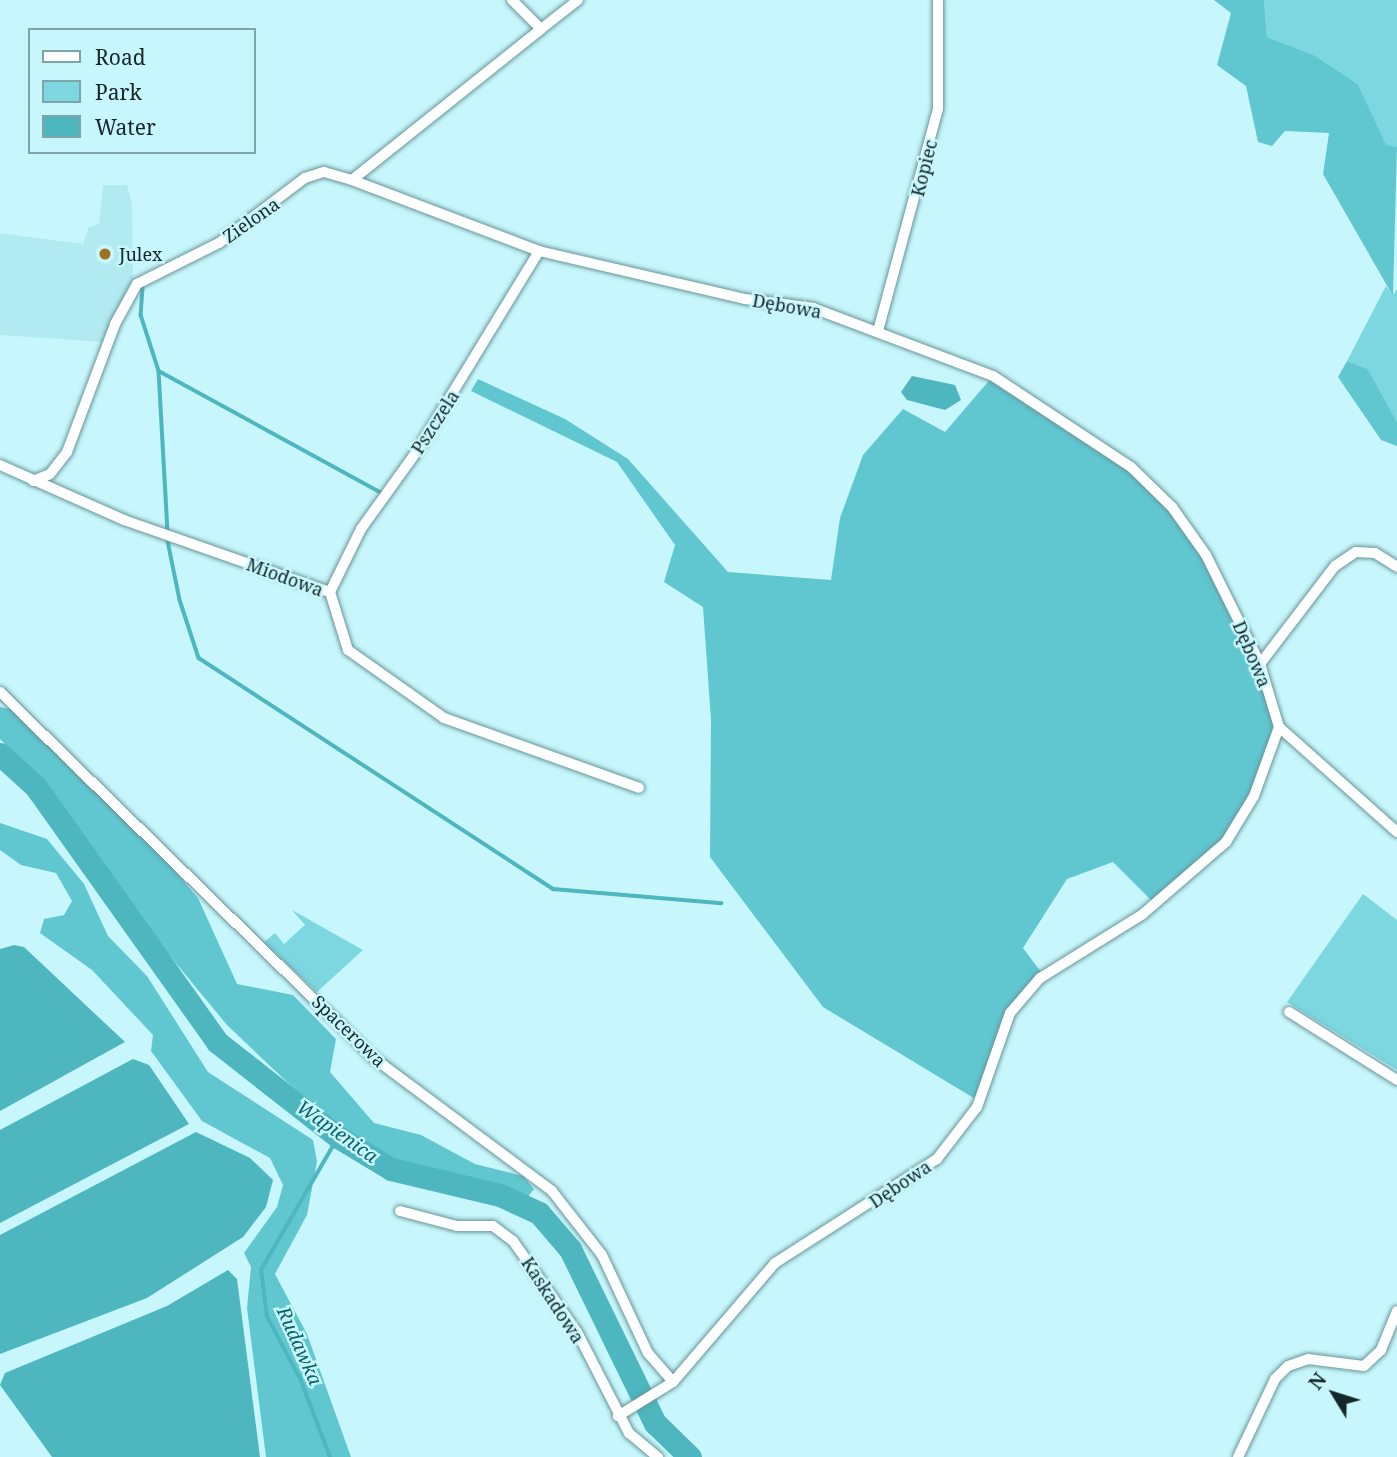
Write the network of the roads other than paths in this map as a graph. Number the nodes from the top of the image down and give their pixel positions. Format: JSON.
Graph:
{"nodes":[{"id":1,"x":512,"y":0,"type":"edge"},
{"id":2,"x":578,"y":0,"type":"edge"},
{"id":3,"x":938,"y":0,"type":"edge"},
{"id":4,"x":541,"y":29,"type":"junction"},
{"id":5,"x":352,"y":180,"type":"junction"},
{"id":6,"x":539,"y":251,"type":"junction"},
{"id":7,"x":878,"y":331,"type":"junction"},
{"id":8,"x":0,"y":465,"type":"edge"},
{"id":9,"x":33,"y":481,"type":"junction"},
{"id":10,"x":1397,"y":567,"type":"edge"},
{"id":11,"x":330,"y":592,"type":"junction"},
{"id":12,"x":1259,"y":664,"type":"junction"},
{"id":13,"x":1,"y":693,"type":"edge"},
{"id":14,"x":1279,"y":727,"type":"junction"},
{"id":15,"x":639,"y":788,"type":"dead end"},
{"id":16,"x":1397,"y":832,"type":"edge"},
{"id":17,"x":1289,"y":1012,"type":"dead end"},
{"id":18,"x":1397,"y":1080,"type":"edge"},
{"id":19,"x":400,"y":1211,"type":"dead end"},
{"id":20,"x":1397,"y":1311,"type":"edge"},
{"id":21,"x":673,"y":1382,"type":"junction"},
{"id":22,"x":618,"y":1416,"type":"junction"},
{"id":23,"x":658,"y":1457,"type":"edge"},
{"id":24,"x":1238,"y":1457,"type":"edge"}],
"edges":[{"from":1,"to":4,"type":"street"},
{"from":2,"to":4,"type":"street"},
{"from":3,"to":7,"type":"street","name":"Kopiec"},
{"from":4,"to":5,"type":"street"},
{"from":5,"to":6,"type":"street","name":"Dębowa"},
{"from":5,"to":9,"type":"street","name":"Zielona"},
{"from":6,"to":7,"type":"street","name":"Dębowa"},
{"from":6,"to":11,"type":"street","name":"Pszczela"},
{"from":7,"to":12,"type":"street","name":"Dębowa"},
{"from":8,"to":9,"type":"street","name":"Miodowa"},
{"from":9,"to":11,"type":"street","name":"Miodowa"},
{"from":10,"to":12,"type":"street"},
{"from":11,"to":15,"type":"street","name":"Miodowa"},
{"from":12,"to":14,"type":"street","name":"Dębowa"},
{"from":13,"to":21,"type":"street","name":"Spacerowa"},
{"from":14,"to":16,"type":"street"},
{"from":14,"to":21,"type":"street","name":"Dębowa"},
{"from":17,"to":18,"type":"street"},
{"from":19,"to":22,"type":"street","name":"Kaskadowa"},
{"from":20,"to":24,"type":"street"},
{"from":21,"to":22,"type":"street","name":"Dębowa"},
{"from":22,"to":23,"type":"street","name":"Kaskadowa"}]}
